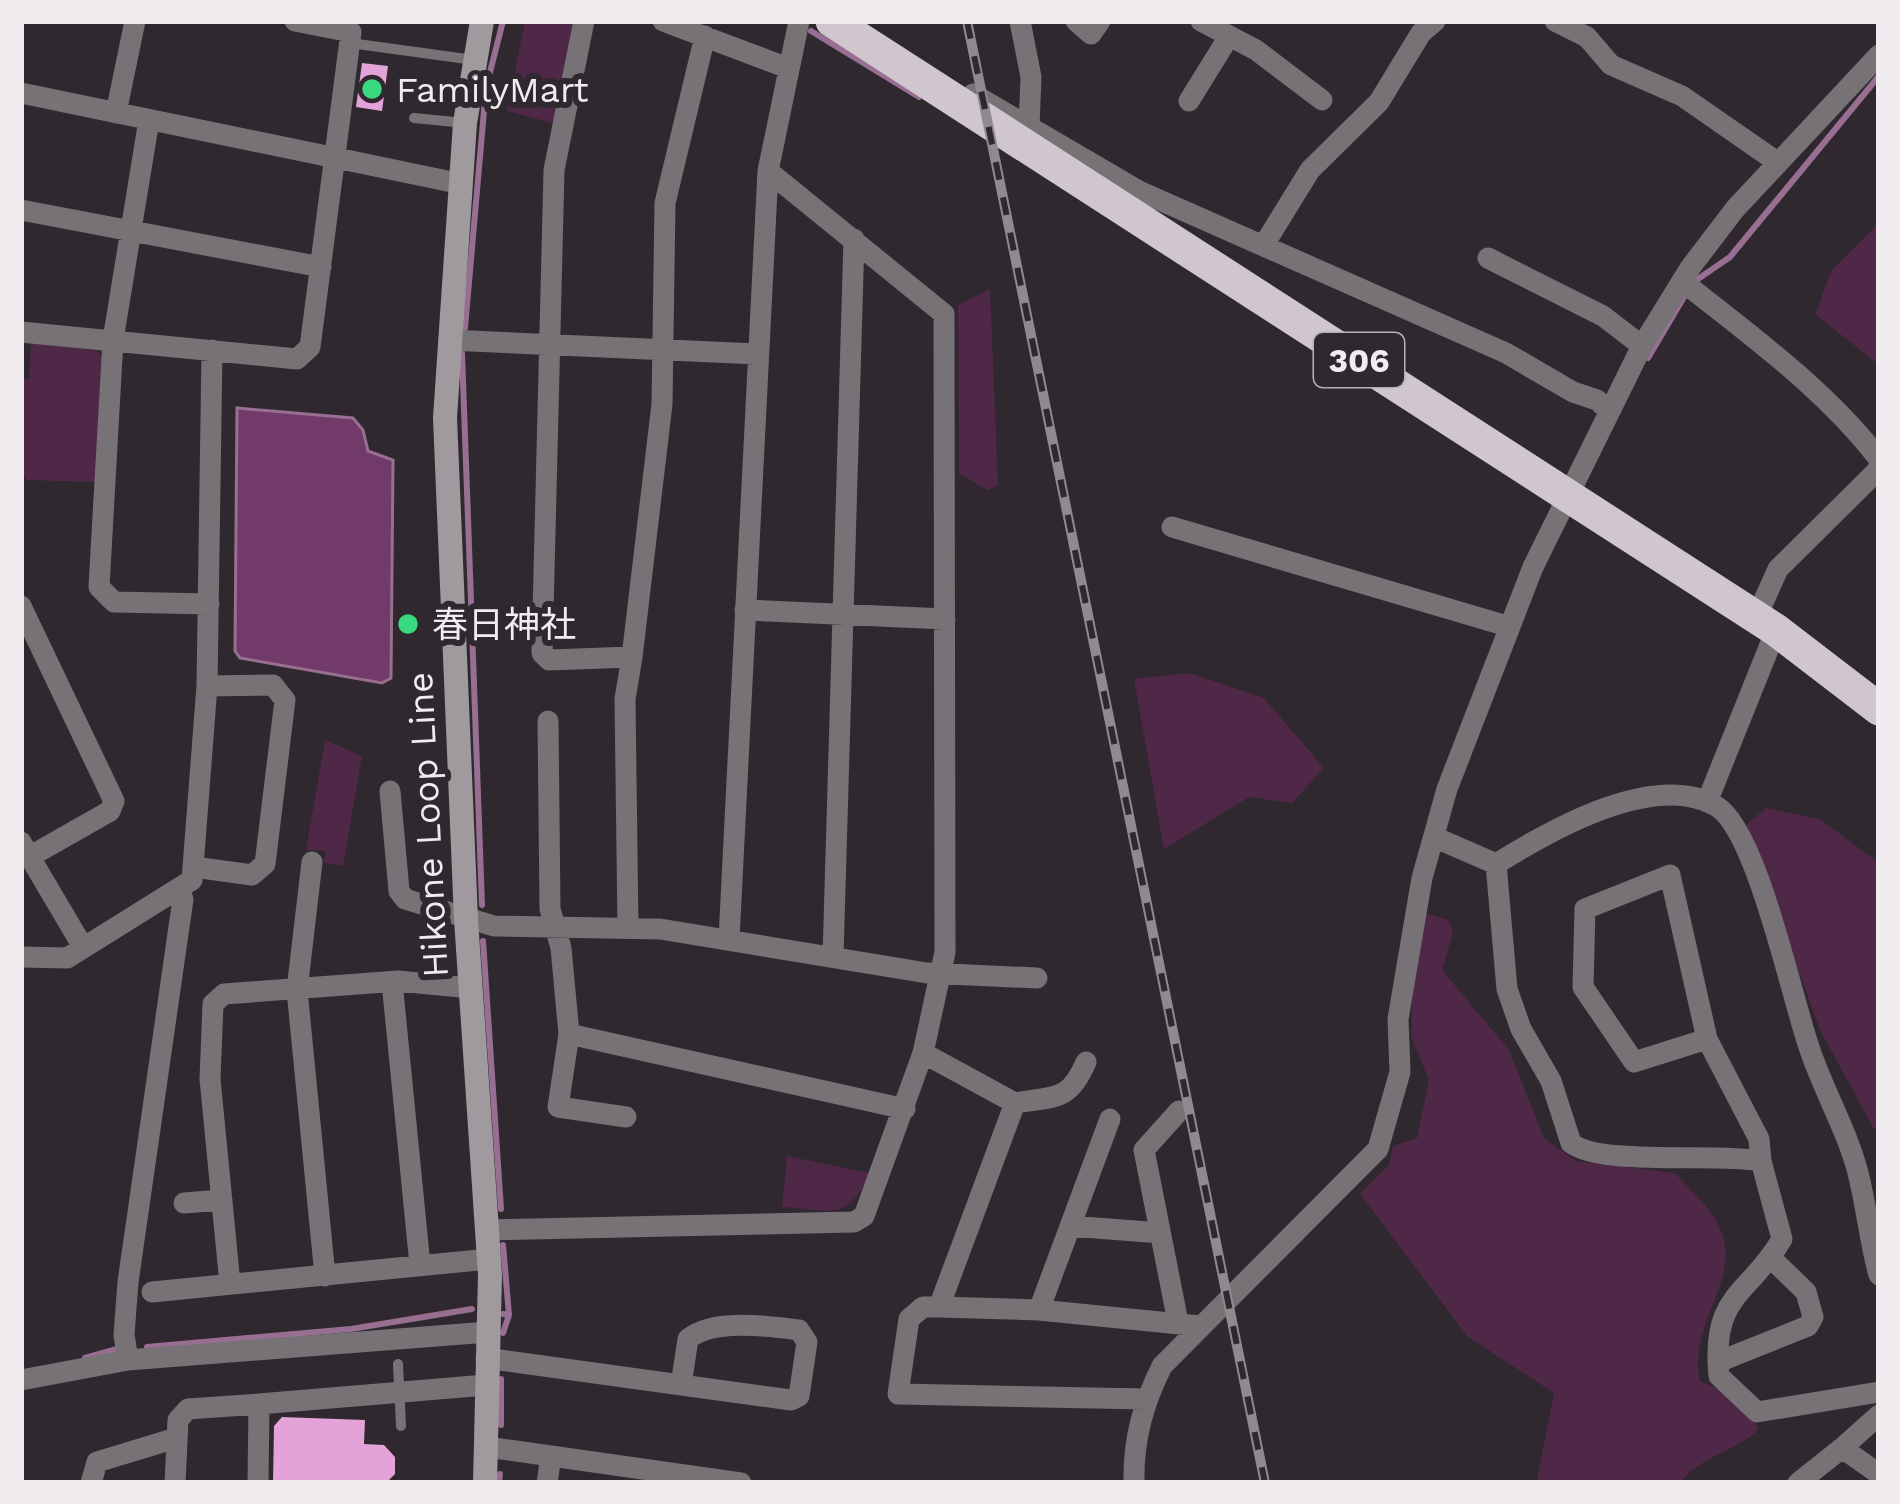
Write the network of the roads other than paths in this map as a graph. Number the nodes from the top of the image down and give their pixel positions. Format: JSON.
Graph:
{"nodes":[{"id":1,"x":135,"y":21,"type":"edge"},
{"id":2,"x":295,"y":21,"type":"edge"},
{"id":3,"x":482,"y":21,"type":"edge"},
{"id":4,"x":584,"y":21,"type":"edge"},
{"id":5,"x":663,"y":21,"type":"edge"},
{"id":6,"x":799,"y":21,"type":"edge"},
{"id":7,"x":832,"y":21,"type":"edge"},
{"id":8,"x":860,"y":21,"type":"edge"},
{"id":9,"x":1076,"y":21,"type":"edge"},
{"id":10,"x":1100,"y":21,"type":"edge"},
{"id":11,"x":1201,"y":21,"type":"edge"},
{"id":12,"x":1435,"y":21,"type":"edge"},
{"id":13,"x":1555,"y":21,"type":"edge"},
{"id":14,"x":1021,"y":22,"type":"edge"},
{"id":15,"x":351,"y":32,"type":"edge"},
{"id":16,"x":705,"y":36,"type":"junction"},
{"id":17,"x":1228,"y":38,"type":"junction"},
{"id":18,"x":1879,"y":56,"type":"edge"},
{"id":19,"x":475,"y":60,"type":"junction"},
{"id":20,"x":788,"y":68,"type":"junction"},
{"id":21,"x":21,"y":93,"type":"edge"},
{"id":22,"x":1322,"y":100,"type":"dead end"},
{"id":23,"x":1189,"y":101,"type":"dead end"},
{"id":24,"x":116,"y":113,"type":"junction"},
{"id":25,"x":414,"y":118,"type":"dead end"},
{"id":26,"x":149,"y":120,"type":"junction"},
{"id":27,"x":465,"y":123,"type":"junction"},
{"id":28,"x":1029,"y":126,"type":"junction"},
{"id":29,"x":335,"y":158,"type":"junction"},
{"id":30,"x":1778,"y":162,"type":"junction"},
{"id":31,"x":768,"y":171,"type":"junction"},
{"id":32,"x":462,"y":184,"type":"junction"},
{"id":33,"x":21,"y":210,"type":"edge"},
{"id":34,"x":129,"y":232,"type":"junction"},
{"id":35,"x":854,"y":239,"type":"junction"},
{"id":36,"x":1265,"y":243,"type":"junction"},
{"id":37,"x":1488,"y":258,"type":"dead end"},
{"id":38,"x":321,"y":267,"type":"junction"},
{"id":39,"x":1687,"y":285,"type":"junction"},
{"id":40,"x":21,"y":332,"type":"edge"},
{"id":41,"x":112,"y":340,"type":"junction"},
{"id":42,"x":449,"y":340,"type":"junction"},
{"id":43,"x":549,"y":346,"type":"junction"},
{"id":44,"x":1642,"y":346,"type":"junction"},
{"id":45,"x":212,"y":350,"type":"junction"},
{"id":46,"x":664,"y":350,"type":"junction"},
{"id":47,"x":757,"y":354,"type":"junction"},
{"id":48,"x":1609,"y":411,"type":"junction"},
{"id":49,"x":1879,"y":459,"type":"edge"},
{"id":50,"x":1879,"y":469,"type":"edge"},
{"id":51,"x":1567,"y":494,"type":"junction"},
{"id":52,"x":1172,"y":527,"type":"dead end"},
{"id":53,"x":209,"y":604,"type":"junction"},
{"id":54,"x":21,"y":606,"type":"edge"},
{"id":55,"x":745,"y":610,"type":"junction"},
{"id":56,"x":843,"y":614,"type":"junction"},
{"id":57,"x":945,"y":619,"type":"junction"},
{"id":58,"x":1766,"y":624,"type":"junction"},
{"id":59,"x":1507,"y":626,"type":"junction"},
{"id":60,"x":632,"y":657,"type":"junction"},
{"id":61,"x":207,"y":686,"type":"junction"},
{"id":62,"x":1879,"y":709,"type":"edge"},
{"id":63,"x":548,"y":721,"type":"dead end"},
{"id":64,"x":390,"y":791,"type":"dead end"},
{"id":65,"x":1707,"y":802,"type":"junction"},
{"id":66,"x":1434,"y":837,"type":"junction"},
{"id":67,"x":25,"y":849,"type":"edge"},
{"id":68,"x":312,"y":862,"type":"dead end"},
{"id":69,"x":1496,"y":864,"type":"junction"},
{"id":70,"x":194,"y":866,"type":"junction"},
{"id":71,"x":178,"y":890,"type":"junction"},
{"id":72,"x":466,"y":919,"type":"junction"},
{"id":73,"x":556,"y":928,"type":"junction"},
{"id":74,"x":628,"y":928,"type":"junction"},
{"id":75,"x":729,"y":940,"type":"junction"},
{"id":76,"x":83,"y":947,"type":"junction"},
{"id":77,"x":21,"y":957,"type":"edge"},
{"id":78,"x":833,"y":957,"type":"junction"},
{"id":79,"x":942,"y":972,"type":"junction"},
{"id":80,"x":1037,"y":978,"type":"dead end"},
{"id":81,"x":392,"y":982,"type":"junction"},
{"id":82,"x":471,"y":988,"type":"junction"},
{"id":83,"x":297,"y":990,"type":"junction"},
{"id":84,"x":569,"y":1034,"type":"junction"},
{"id":85,"x":1707,"y":1039,"type":"junction"},
{"id":86,"x":923,"y":1053,"type":"junction"},
{"id":87,"x":1086,"y":1062,"type":"dead end"},
{"id":88,"x":1015,"y":1102,"type":"junction"},
{"id":89,"x":905,"y":1108,"type":"junction"},
{"id":90,"x":1179,"y":1111,"type":"dead end"},
{"id":91,"x":626,"y":1117,"type":"dead end"},
{"id":92,"x":1110,"y":1119,"type":"dead end"},
{"id":93,"x":1761,"y":1161,"type":"junction"},
{"id":94,"x":222,"y":1199,"type":"junction"},
{"id":95,"x":184,"y":1203,"type":"dead end"},
{"id":96,"x":1070,"y":1226,"type":"junction"},
{"id":97,"x":488,"y":1230,"type":"junction"},
{"id":98,"x":1148,"y":1232,"type":"dead end"},
{"id":99,"x":1771,"y":1258,"type":"junction"},
{"id":100,"x":420,"y":1265,"type":"junction"},
{"id":101,"x":490,"y":1267,"type":"junction"},
{"id":102,"x":1879,"y":1275,"type":"edge"},
{"id":103,"x":325,"y":1276,"type":"junction"},
{"id":104,"x":230,"y":1284,"type":"junction"},
{"id":105,"x":152,"y":1292,"type":"dead end"},
{"id":106,"x":939,"y":1307,"type":"junction"},
{"id":107,"x":1039,"y":1310,"type":"junction"},
{"id":108,"x":1189,"y":1324,"type":"junction"},
{"id":109,"x":488,"y":1335,"type":"junction"},
{"id":110,"x":128,"y":1360,"type":"junction"},
{"id":111,"x":1718,"y":1362,"type":"junction"},
{"id":112,"x":398,"y":1364,"type":"dead end"},
{"id":113,"x":21,"y":1380,"type":"edge"},
{"id":114,"x":681,"y":1384,"type":"junction"},
{"id":115,"x":486,"y":1385,"type":"junction"},
{"id":116,"x":401,"y":1392,"type":"junction"},
{"id":117,"x":1879,"y":1392,"type":"edge"},
{"id":118,"x":1146,"y":1399,"type":"junction"},
{"id":119,"x":259,"y":1404,"type":"junction"},
{"id":120,"x":1879,"y":1414,"type":"edge"},
{"id":121,"x":401,"y":1426,"type":"dead end"},
{"id":122,"x":176,"y":1438,"type":"junction"},
{"id":123,"x":487,"y":1447,"type":"junction"},
{"id":124,"x":1842,"y":1448,"type":"junction"},
{"id":125,"x":551,"y":1456,"type":"junction"},
{"id":126,"x":1879,"y":1474,"type":"edge"},
{"id":127,"x":91,"y":1483,"type":"edge"},
{"id":128,"x":175,"y":1483,"type":"edge"},
{"id":129,"x":259,"y":1483,"type":"edge"},
{"id":130,"x":485,"y":1483,"type":"edge"},
{"id":131,"x":547,"y":1483,"type":"edge"},
{"id":132,"x":741,"y":1483,"type":"edge"},
{"id":133,"x":1135,"y":1483,"type":"edge"},
{"id":134,"x":1798,"y":1483,"type":"edge"}],
"edges":[{"from":1,"to":24,"type":"street"},
{"from":2,"to":15,"type":"street"},
{"from":3,"to":19,"type":"main road","name":"Hikone Loop Line"},
{"from":4,"to":43,"type":"street"},
{"from":5,"to":16,"type":"street"},
{"from":6,"to":20,"type":"street"},
{"from":7,"to":51,"type":"highway","number":"306"},
{"from":8,"to":28,"type":"street"},
{"from":9,"to":10,"type":"street"},
{"from":11,"to":17,"type":"street"},
{"from":12,"to":36,"type":"street"},
{"from":13,"to":30,"type":"street"},
{"from":14,"to":28,"type":"street"},
{"from":15,"to":19,"type":"lane"},
{"from":15,"to":29,"type":"street"},
{"from":16,"to":20,"type":"street"},
{"from":16,"to":46,"type":"street"},
{"from":17,"to":22,"type":"street"},
{"from":17,"to":23,"type":"street"},
{"from":18,"to":30,"type":"street"},
{"from":19,"to":27,"type":"main road","name":"Hikone Loop Line"},
{"from":20,"to":31,"type":"street"},
{"from":21,"to":24,"type":"street"},
{"from":24,"to":26,"type":"street"},
{"from":25,"to":27,"type":"lane"},
{"from":26,"to":29,"type":"street"},
{"from":26,"to":34,"type":"street"},
{"from":27,"to":32,"type":"main road","name":"Hikone Loop Line"},
{"from":28,"to":36,"type":"street"},
{"from":29,"to":32,"type":"street"},
{"from":29,"to":38,"type":"street"},
{"from":30,"to":39,"type":"street"},
{"from":31,"to":35,"type":"street"},
{"from":31,"to":47,"type":"street"},
{"from":32,"to":42,"type":"main road","name":"Hikone Loop Line"},
{"from":33,"to":34,"type":"street"},
{"from":34,"to":38,"type":"street"},
{"from":34,"to":41,"type":"street"},
{"from":35,"to":56,"type":"street"},
{"from":35,"to":57,"type":"street"},
{"from":36,"to":48,"type":"street"},
{"from":37,"to":44,"type":"street"},
{"from":38,"to":45,"type":"street"},
{"from":39,"to":44,"type":"street"},
{"from":39,"to":49,"type":"street"},
{"from":40,"to":41,"type":"street"},
{"from":41,"to":45,"type":"street"},
{"from":41,"to":53,"type":"street"},
{"from":42,"to":43,"type":"street"},
{"from":42,"to":72,"type":"main road","name":"Hikone Loop Line"},
{"from":43,"to":46,"type":"street"},
{"from":43,"to":60,"type":"street"},
{"from":44,"to":48,"type":"street"},
{"from":45,"to":53,"type":"street"},
{"from":46,"to":47,"type":"street"},
{"from":46,"to":60,"type":"street"},
{"from":47,"to":55,"type":"street"},
{"from":48,"to":51,"type":"street"},
{"from":50,"to":58,"type":"street"},
{"from":51,"to":58,"type":"highway","number":"306"},
{"from":51,"to":59,"type":"street"},
{"from":52,"to":59,"type":"street"},
{"from":53,"to":61,"type":"street"},
{"from":54,"to":67,"type":"street"},
{"from":55,"to":56,"type":"street"},
{"from":55,"to":75,"type":"street"},
{"from":56,"to":57,"type":"street"},
{"from":56,"to":78,"type":"street"},
{"from":57,"to":79,"type":"street"},
{"from":58,"to":62,"type":"highway","number":"306"},
{"from":58,"to":65,"type":"street"},
{"from":59,"to":66,"type":"street"},
{"from":60,"to":74,"type":"street"},
{"from":61,"to":70,"type":"street"},
{"from":61,"to":70,"type":"street"},
{"from":63,"to":73,"type":"street"},
{"from":64,"to":72,"type":"street"},
{"from":65,"to":69,"type":"street"},
{"from":65,"to":102,"type":"street"},
{"from":66,"to":69,"type":"street"},
{"from":66,"to":108,"type":"street"},
{"from":67,"to":76,"type":"street"},
{"from":68,"to":83,"type":"street"},
{"from":69,"to":93,"type":"street"},
{"from":70,"to":71,"type":"street"},
{"from":71,"to":76,"type":"street"},
{"from":71,"to":110,"type":"street"},
{"from":72,"to":73,"type":"street"},
{"from":72,"to":82,"type":"main road","name":"Hikone Loop Line"},
{"from":73,"to":74,"type":"street"},
{"from":73,"to":84,"type":"street"},
{"from":74,"to":75,"type":"street"},
{"from":75,"to":78,"type":"street"},
{"from":76,"to":77,"type":"street"},
{"from":78,"to":79,"type":"street"},
{"from":79,"to":80,"type":"street"},
{"from":79,"to":86,"type":"street"},
{"from":81,"to":82,"type":"street"},
{"from":81,"to":83,"type":"street"},
{"from":81,"to":100,"type":"street"},
{"from":82,"to":97,"type":"main road","name":"Hikone Loop Line"},
{"from":83,"to":94,"type":"street"},
{"from":83,"to":103,"type":"street"},
{"from":84,"to":89,"type":"street"},
{"from":84,"to":91,"type":"street"},
{"from":85,"to":85,"type":"street"},
{"from":85,"to":93,"type":"street"},
{"from":86,"to":88,"type":"street"},
{"from":86,"to":89,"type":"street"},
{"from":87,"to":88,"type":"street"},
{"from":88,"to":106,"type":"street"},
{"from":89,"to":97,"type":"street"},
{"from":90,"to":108,"type":"street"},
{"from":92,"to":96,"type":"street"},
{"from":93,"to":99,"type":"street"},
{"from":94,"to":95,"type":"street"},
{"from":94,"to":104,"type":"street"},
{"from":96,"to":98,"type":"street"},
{"from":96,"to":107,"type":"street"},
{"from":97,"to":101,"type":"main road","name":"Hikone Loop Line"},
{"from":99,"to":111,"type":"street"},
{"from":99,"to":111,"type":"street"},
{"from":100,"to":101,"type":"street"},
{"from":100,"to":103,"type":"street"},
{"from":101,"to":109,"type":"main road","name":"Hikone Loop Line"},
{"from":103,"to":104,"type":"street"},
{"from":104,"to":105,"type":"street"},
{"from":106,"to":107,"type":"street"},
{"from":106,"to":118,"type":"street"},
{"from":107,"to":108,"type":"street"},
{"from":108,"to":118,"type":"street"},
{"from":109,"to":110,"type":"street"},
{"from":109,"to":114,"type":"street"},
{"from":109,"to":115,"type":"main road","name":"Hikone Loop Line"},
{"from":110,"to":113,"type":"street"},
{"from":111,"to":117,"type":"street"},
{"from":112,"to":116,"type":"lane"},
{"from":114,"to":114,"type":"street"},
{"from":115,"to":116,"type":"street"},
{"from":115,"to":123,"type":"main road","name":"Hikone Loop Line"},
{"from":116,"to":119,"type":"street"},
{"from":116,"to":121,"type":"lane"},
{"from":118,"to":133,"type":"street"},
{"from":119,"to":122,"type":"street"},
{"from":119,"to":129,"type":"street"},
{"from":120,"to":124,"type":"street"},
{"from":122,"to":127,"type":"street"},
{"from":122,"to":128,"type":"street"},
{"from":123,"to":125,"type":"street"},
{"from":123,"to":130,"type":"main road","name":"Hikone Loop Line"},
{"from":124,"to":126,"type":"street"},
{"from":124,"to":134,"type":"street"},
{"from":125,"to":131,"type":"street"},
{"from":125,"to":132,"type":"street"}]}
